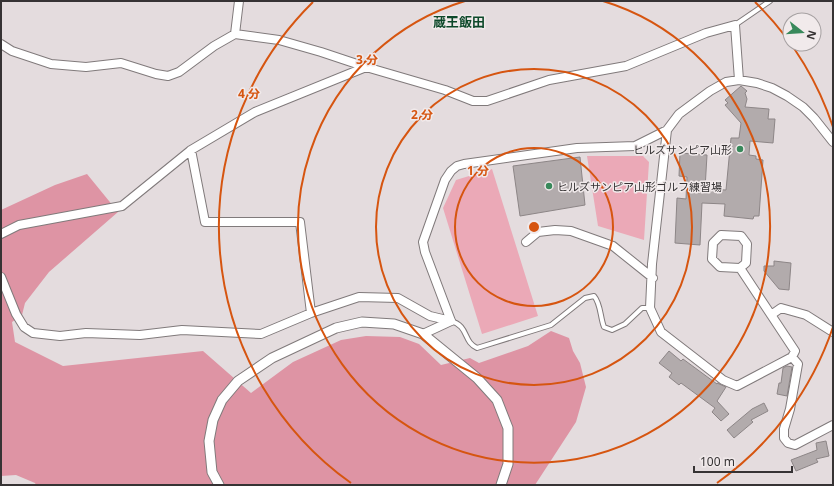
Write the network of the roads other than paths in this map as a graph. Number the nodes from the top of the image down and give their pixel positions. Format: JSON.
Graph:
{"nodes":[{"id":1,"x":239,"y":1,"type":"edge"},
{"id":2,"x":770,"y":1,"type":"edge"},
{"id":3,"x":735,"y":25,"type":"junction"},
{"id":4,"x":235,"y":34,"type":"junction"},
{"id":5,"x":1,"y":44,"type":"edge"},
{"id":6,"x":366,"y":67,"type":"junction"},
{"id":7,"x":739,"y":80,"type":"junction"},
{"id":8,"x":667,"y":130,"type":"junction"},
{"id":9,"x":833,"y":142,"type":"edge"},
{"id":10,"x":191,"y":150,"type":"junction"},
{"id":11,"x":1,"y":234,"type":"edge"},
{"id":12,"x":526,"y":242,"type":"dead end"},
{"id":13,"x":740,"y":268,"type":"junction"},
{"id":14,"x":1,"y":277,"type":"edge"},
{"id":15,"x":653,"y":278,"type":"junction"},
{"id":16,"x":650,"y":308,"type":"junction"},
{"id":17,"x":311,"y":313,"type":"junction"},
{"id":18,"x":771,"y":315,"type":"junction"},
{"id":19,"x":450,"y":321,"type":"junction"},
{"id":20,"x":833,"y":332,"type":"edge"},
{"id":21,"x":423,"y":334,"type":"junction"},
{"id":22,"x":792,"y":357,"type":"junction"},
{"id":23,"x":833,"y":425,"type":"edge"},
{"id":24,"x":219,"y":485,"type":"edge"},
{"id":25,"x":501,"y":485,"type":"edge"}],
"edges":[{"from":1,"to":4,"type":"street"},
{"from":2,"to":3,"type":"lane"},
{"from":3,"to":6,"type":"street"},
{"from":3,"to":7,"type":"street"},
{"from":4,"to":5,"type":"street"},
{"from":4,"to":6,"type":"street"},
{"from":6,"to":10,"type":"street"},
{"from":7,"to":8,"type":"street"},
{"from":7,"to":9,"type":"street"},
{"from":8,"to":15,"type":"street"},
{"from":8,"to":19,"type":"street"},
{"from":10,"to":11,"type":"street"},
{"from":10,"to":17,"type":"street"},
{"from":12,"to":15,"type":"street"},
{"from":13,"to":13,"type":"street"},
{"from":13,"to":18,"type":"street"},
{"from":14,"to":17,"type":"street"},
{"from":15,"to":16,"type":"street"},
{"from":16,"to":19,"type":"lane"},
{"from":16,"to":22,"type":"street"},
{"from":17,"to":19,"type":"street"},
{"from":18,"to":20,"type":"street"},
{"from":18,"to":22,"type":"street"},
{"from":19,"to":21,"type":"street"},
{"from":21,"to":24,"type":"street"},
{"from":21,"to":25,"type":"street"},
{"from":22,"to":23,"type":"street"}]}
